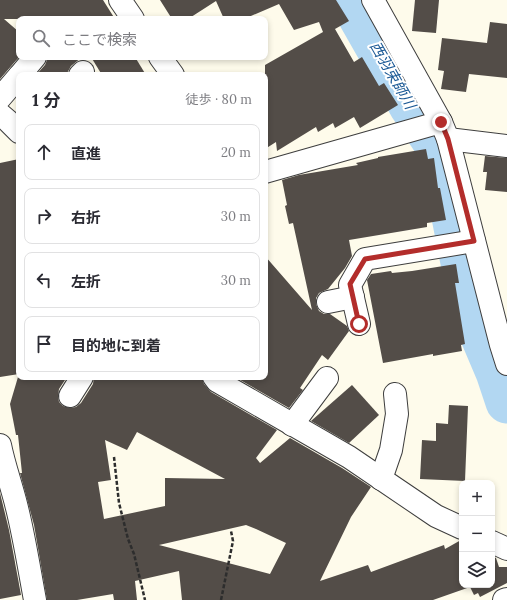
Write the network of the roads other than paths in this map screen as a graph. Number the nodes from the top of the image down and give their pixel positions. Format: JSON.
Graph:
{"nodes":[{"id":1,"x":120,"y":0,"type":"edge"},
{"id":2,"x":373,"y":0,"type":"edge"},
{"id":3,"x":132,"y":16,"type":"edge"},
{"id":4,"x":32,"y":60,"type":"edge"},
{"id":5,"x":162,"y":60,"type":"edge"},
{"id":6,"x":22,"y":72,"type":"edge"},
{"id":7,"x":171,"y":72,"type":"edge"},
{"id":8,"x":16,"y":79,"type":"edge"},
{"id":9,"x":0,"y":98,"type":"edge"},
{"id":10,"x":0,"y":114,"type":"edge"},
{"id":11,"x":16,"y":129,"type":"edge"},
{"id":12,"x":434,"y":129,"type":"junction"},
{"id":13,"x":507,"y":146,"type":"edge"},
{"id":14,"x":268,"y":171,"type":"edge"},
{"id":15,"x":464,"y":243,"type":"junction"},
{"id":16,"x":353,"y":297,"type":"junction"},
{"id":17,"x":328,"y":302,"type":"dead end"},
{"id":18,"x":359,"y":324,"type":"dead end"},
{"id":19,"x":505,"y":351,"type":"edge"},
{"id":20,"x":327,"y":378,"type":"dead end"},
{"id":21,"x":80,"y":380,"type":"edge"},
{"id":22,"x":216,"y":380,"type":"edge"},
{"id":23,"x":395,"y":394,"type":"dead end"},
{"id":24,"x":70,"y":396,"type":"dead end"},
{"id":25,"x":292,"y":425,"type":"junction"},
{"id":26,"x":0,"y":445,"type":"edge"},
{"id":27,"x":381,"y":479,"type":"junction"},
{"id":28,"x":459,"y":527,"type":"edge"},
{"id":29,"x":495,"y":543,"type":"edge"},
{"id":30,"x":507,"y":549,"type":"edge"},
{"id":31,"x":507,"y":599,"type":"edge"},
{"id":32,"x":34,"y":600,"type":"edge"},
{"id":33,"x":504,"y":600,"type":"edge"}],
"edges":[{"from":1,"to":3,"type":"street"},
{"from":2,"to":12,"type":"street"},
{"from":4,"to":6,"type":"street"},
{"from":5,"to":7,"type":"street"},
{"from":8,"to":9,"type":"street"},
{"from":10,"to":11,"type":"street"},
{"from":12,"to":13,"type":"street"},
{"from":12,"to":14,"type":"street"},
{"from":12,"to":15,"type":"street"},
{"from":15,"to":16,"type":"street"},
{"from":15,"to":19,"type":"street"},
{"from":16,"to":17,"type":"street"},
{"from":16,"to":18,"type":"street"},
{"from":20,"to":25,"type":"street"},
{"from":21,"to":24,"type":"street"},
{"from":22,"to":25,"type":"street"},
{"from":23,"to":27,"type":"street"},
{"from":25,"to":27,"type":"street"},
{"from":26,"to":32,"type":"street"},
{"from":27,"to":28,"type":"street"},
{"from":29,"to":30,"type":"street"},
{"from":31,"to":33,"type":"street"}]}
